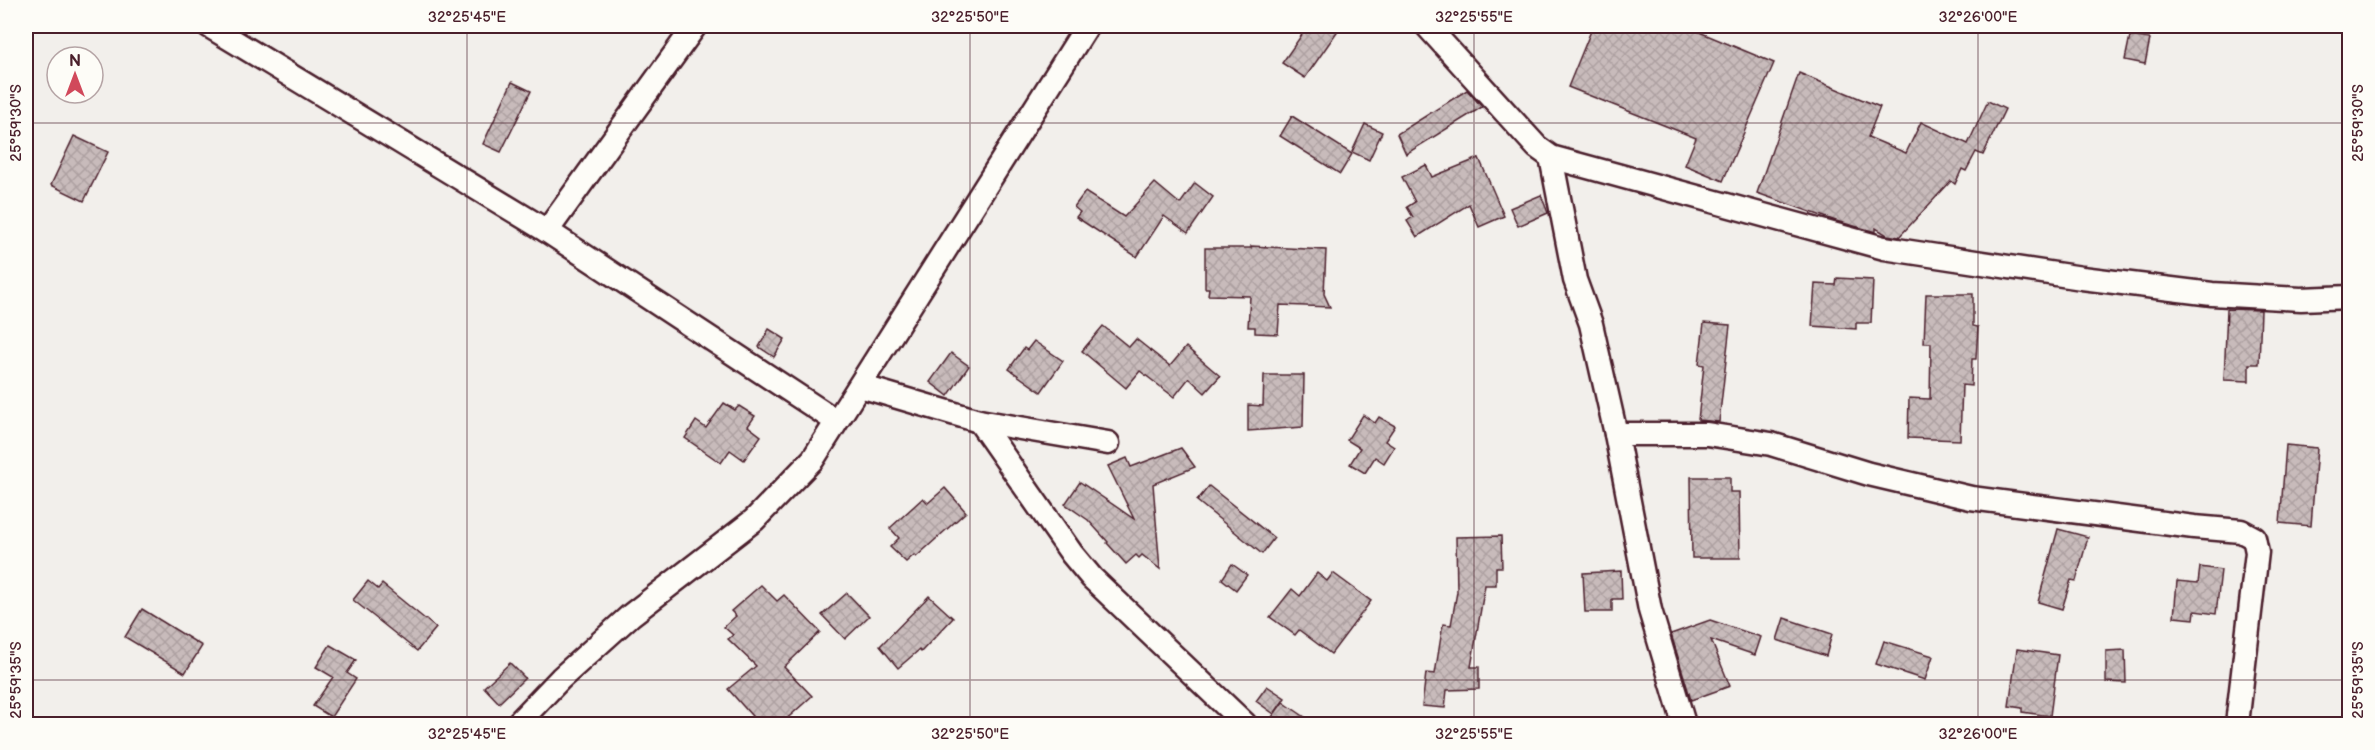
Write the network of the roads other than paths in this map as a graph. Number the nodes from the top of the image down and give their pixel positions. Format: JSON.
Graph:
{"nodes":[{"id":1,"x":209,"y":26,"type":"edge"},
{"id":2,"x":694,"y":26,"type":"edge"},
{"id":3,"x":1087,"y":26,"type":"edge"},
{"id":4,"x":1427,"y":26,"type":"edge"},
{"id":5,"x":1551,"y":157,"type":"junction"},
{"id":6,"x":547,"y":231,"type":"junction"},
{"id":7,"x":2349,"y":297,"type":"edge"},
{"id":8,"x":860,"y":386,"type":"junction"},
{"id":9,"x":836,"y":421,"type":"junction"},
{"id":10,"x":979,"y":421,"type":"junction"},
{"id":11,"x":1616,"y":434,"type":"junction"},
{"id":12,"x":1108,"y":443,"type":"dead end"},
{"id":13,"x":517,"y":724,"type":"edge"},
{"id":14,"x":1245,"y":724,"type":"edge"},
{"id":15,"x":1684,"y":724,"type":"edge"},
{"id":16,"x":2237,"y":724,"type":"edge"}],
"edges":[{"from":1,"to":6,"type":"street"},
{"from":2,"to":6,"type":"street"},
{"from":3,"to":8,"type":"street"},
{"from":4,"to":5,"type":"street"},
{"from":5,"to":7,"type":"street"},
{"from":5,"to":11,"type":"street"},
{"from":6,"to":9,"type":"street"},
{"from":8,"to":9,"type":"street"},
{"from":8,"to":10,"type":"street"},
{"from":9,"to":13,"type":"street"},
{"from":10,"to":12,"type":"street"},
{"from":10,"to":14,"type":"street"},
{"from":11,"to":15,"type":"street"},
{"from":11,"to":16,"type":"street"}]}
